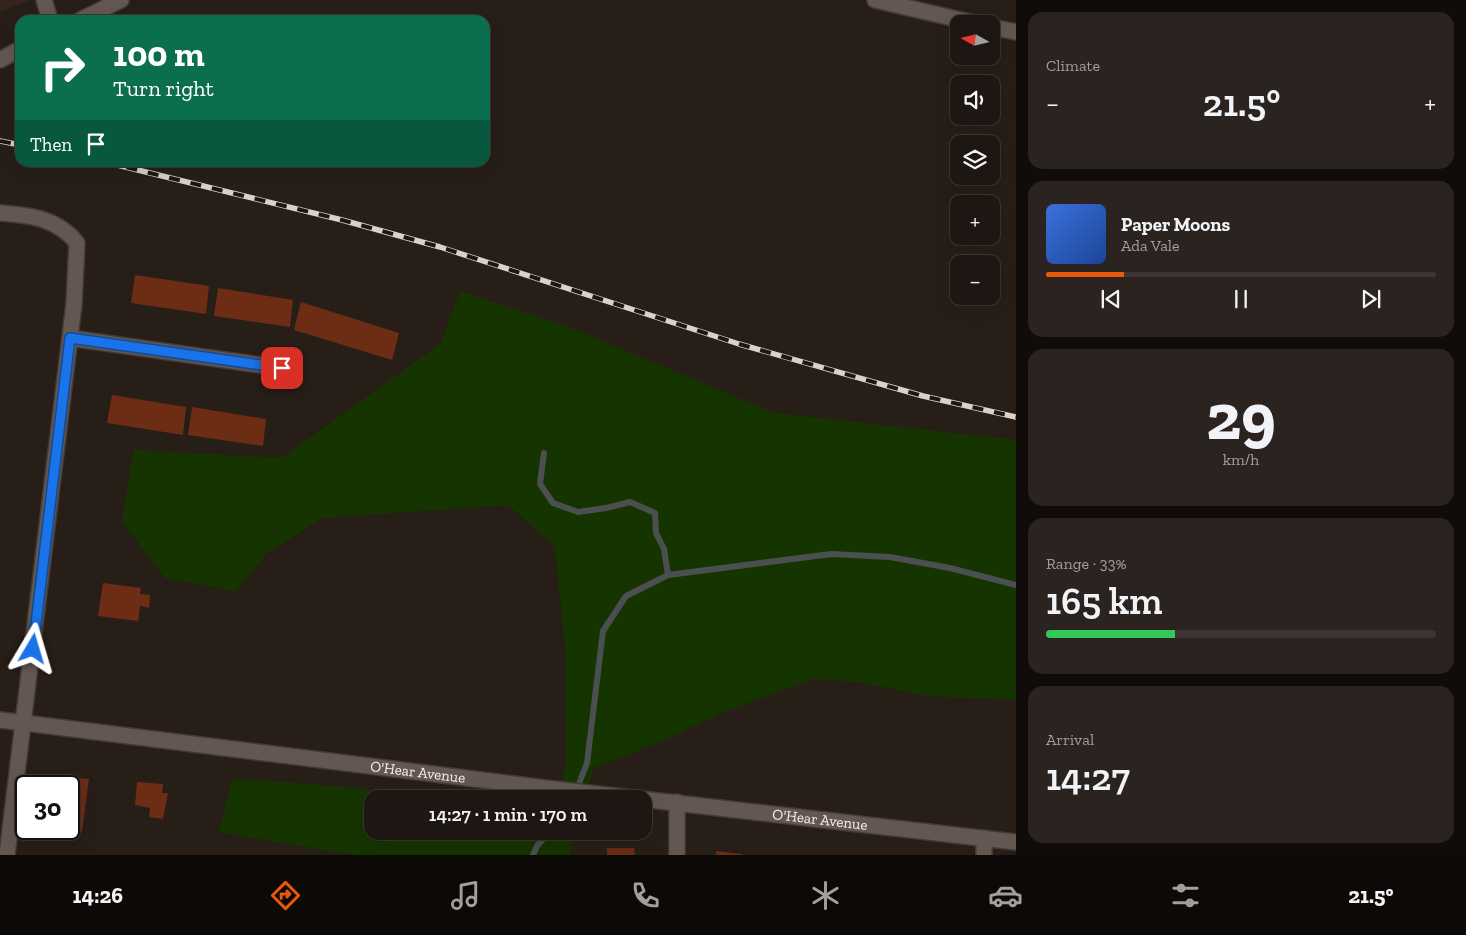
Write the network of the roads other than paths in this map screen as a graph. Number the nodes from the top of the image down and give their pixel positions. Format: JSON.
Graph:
{"nodes":[{"id":1,"x":44,"y":0,"type":"edge"},
{"id":2,"x":121,"y":0,"type":"edge"},
{"id":3,"x":875,"y":0,"type":"edge"},
{"id":4,"x":103,"y":4,"type":"edge"},
{"id":5,"x":48,"y":15,"type":"edge"},
{"id":6,"x":87,"y":15,"type":"edge"},
{"id":7,"x":950,"y":17,"type":"edge"},
{"id":8,"x":1000,"y":29,"type":"edge"},
{"id":9,"x":1016,"y":32,"type":"edge"},
{"id":10,"x":15,"y":52,"type":"edge"},
{"id":11,"x":0,"y":60,"type":"edge"},
{"id":12,"x":0,"y":214,"type":"edge"},
{"id":13,"x":70,"y":338,"type":"junction"},
{"id":14,"x":282,"y":368,"type":"dead end"},
{"id":15,"x":0,"y":720,"type":"edge"},
{"id":16,"x":24,"y":724,"type":"junction"},
{"id":17,"x":677,"y":802,"type":"junction"},
{"id":18,"x":984,"y":838,"type":"junction"},
{"id":19,"x":1016,"y":842,"type":"edge"},
{"id":20,"x":7,"y":855,"type":"edge"},
{"id":21,"x":676,"y":855,"type":"edge"},
{"id":22,"x":984,"y":855,"type":"edge"}],
"edges":[{"from":1,"to":5,"type":"street"},
{"from":2,"to":4,"type":"street"},
{"from":3,"to":7,"type":"street"},
{"from":4,"to":6,"type":"street"},
{"from":8,"to":9,"type":"street"},
{"from":10,"to":11,"type":"street"},
{"from":12,"to":13,"type":"street"},
{"from":13,"to":14,"type":"street"},
{"from":13,"to":16,"type":"street"},
{"from":15,"to":16,"type":"street","name":"O'Hear Avenue"},
{"from":16,"to":17,"type":"street","name":"O'Hear Avenue"},
{"from":16,"to":20,"type":"street"},
{"from":17,"to":18,"type":"street","name":"O'Hear Avenue"},
{"from":17,"to":21,"type":"street"},
{"from":18,"to":19,"type":"street","name":"O'Hear Avenue"},
{"from":18,"to":22,"type":"street"}]}
